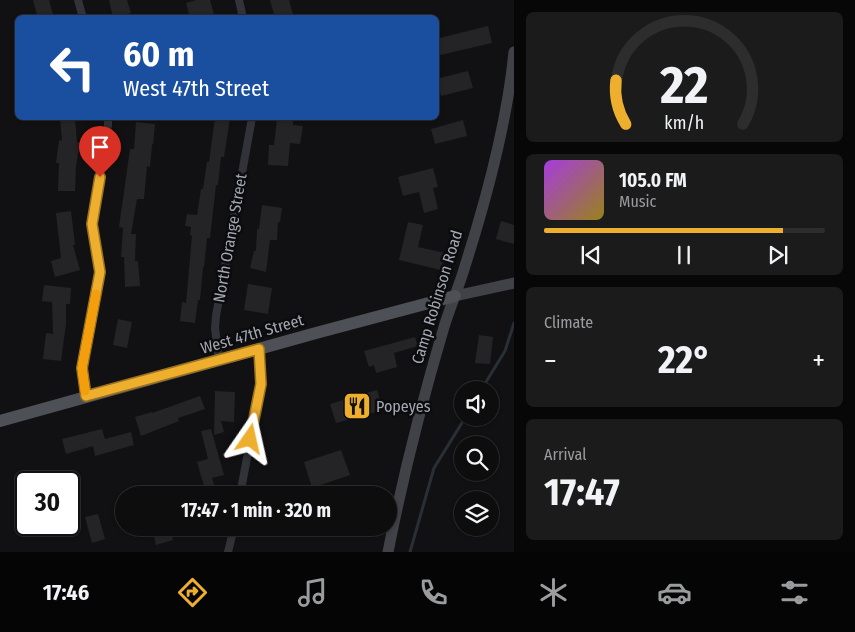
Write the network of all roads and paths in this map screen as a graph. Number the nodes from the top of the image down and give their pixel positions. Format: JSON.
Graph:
{"nodes":[{"id":1,"x":78,"y":0,"type":"edge"},
{"id":2,"x":239,"y":0,"type":"edge"},
{"id":3,"x":82,"y":15,"type":"edge"},
{"id":4,"x":243,"y":15,"type":"edge"},
{"id":5,"x":514,"y":52,"type":"edge"},
{"id":6,"x":108,"y":120,"type":"edge"},
{"id":7,"x":252,"y":120,"type":"edge"},
{"id":8,"x":514,"y":283,"type":"edge"},
{"id":9,"x":455,"y":296,"type":"junction"},
{"id":10,"x":259,"y":349,"type":"junction"},
{"id":11,"x":219,"y":360,"type":"junction"},
{"id":12,"x":86,"y":396,"type":"junction"},
{"id":13,"x":0,"y":421,"type":"edge"},
{"id":14,"x":242,"y":486,"type":"edge"},
{"id":15,"x":232,"y":536,"type":"edge"},
{"id":16,"x":228,"y":552,"type":"edge"},
{"id":17,"x":388,"y":552,"type":"edge"}],
"edges":[{"from":1,"to":3,"type":"street"},
{"from":2,"to":4,"type":"street"},
{"from":5,"to":9,"type":"main road","name":"Camp Robinson Road"},
{"from":6,"to":12,"type":"street"},
{"from":7,"to":11,"type":"street","name":"North Orange Street"},
{"from":8,"to":9,"type":"main road","name":"West 47th Street"},
{"from":9,"to":10,"type":"main road","name":"West 47th Street"},
{"from":9,"to":17,"type":"main road","name":"Camp Robinson Road"},
{"from":10,"to":11,"type":"main road","name":"West 47th Street"},
{"from":10,"to":14,"type":"street"},
{"from":11,"to":12,"type":"main road","name":"West 47th Street"},
{"from":12,"to":13,"type":"main road","name":"West 47th Street"},
{"from":15,"to":16,"type":"street"}]}
